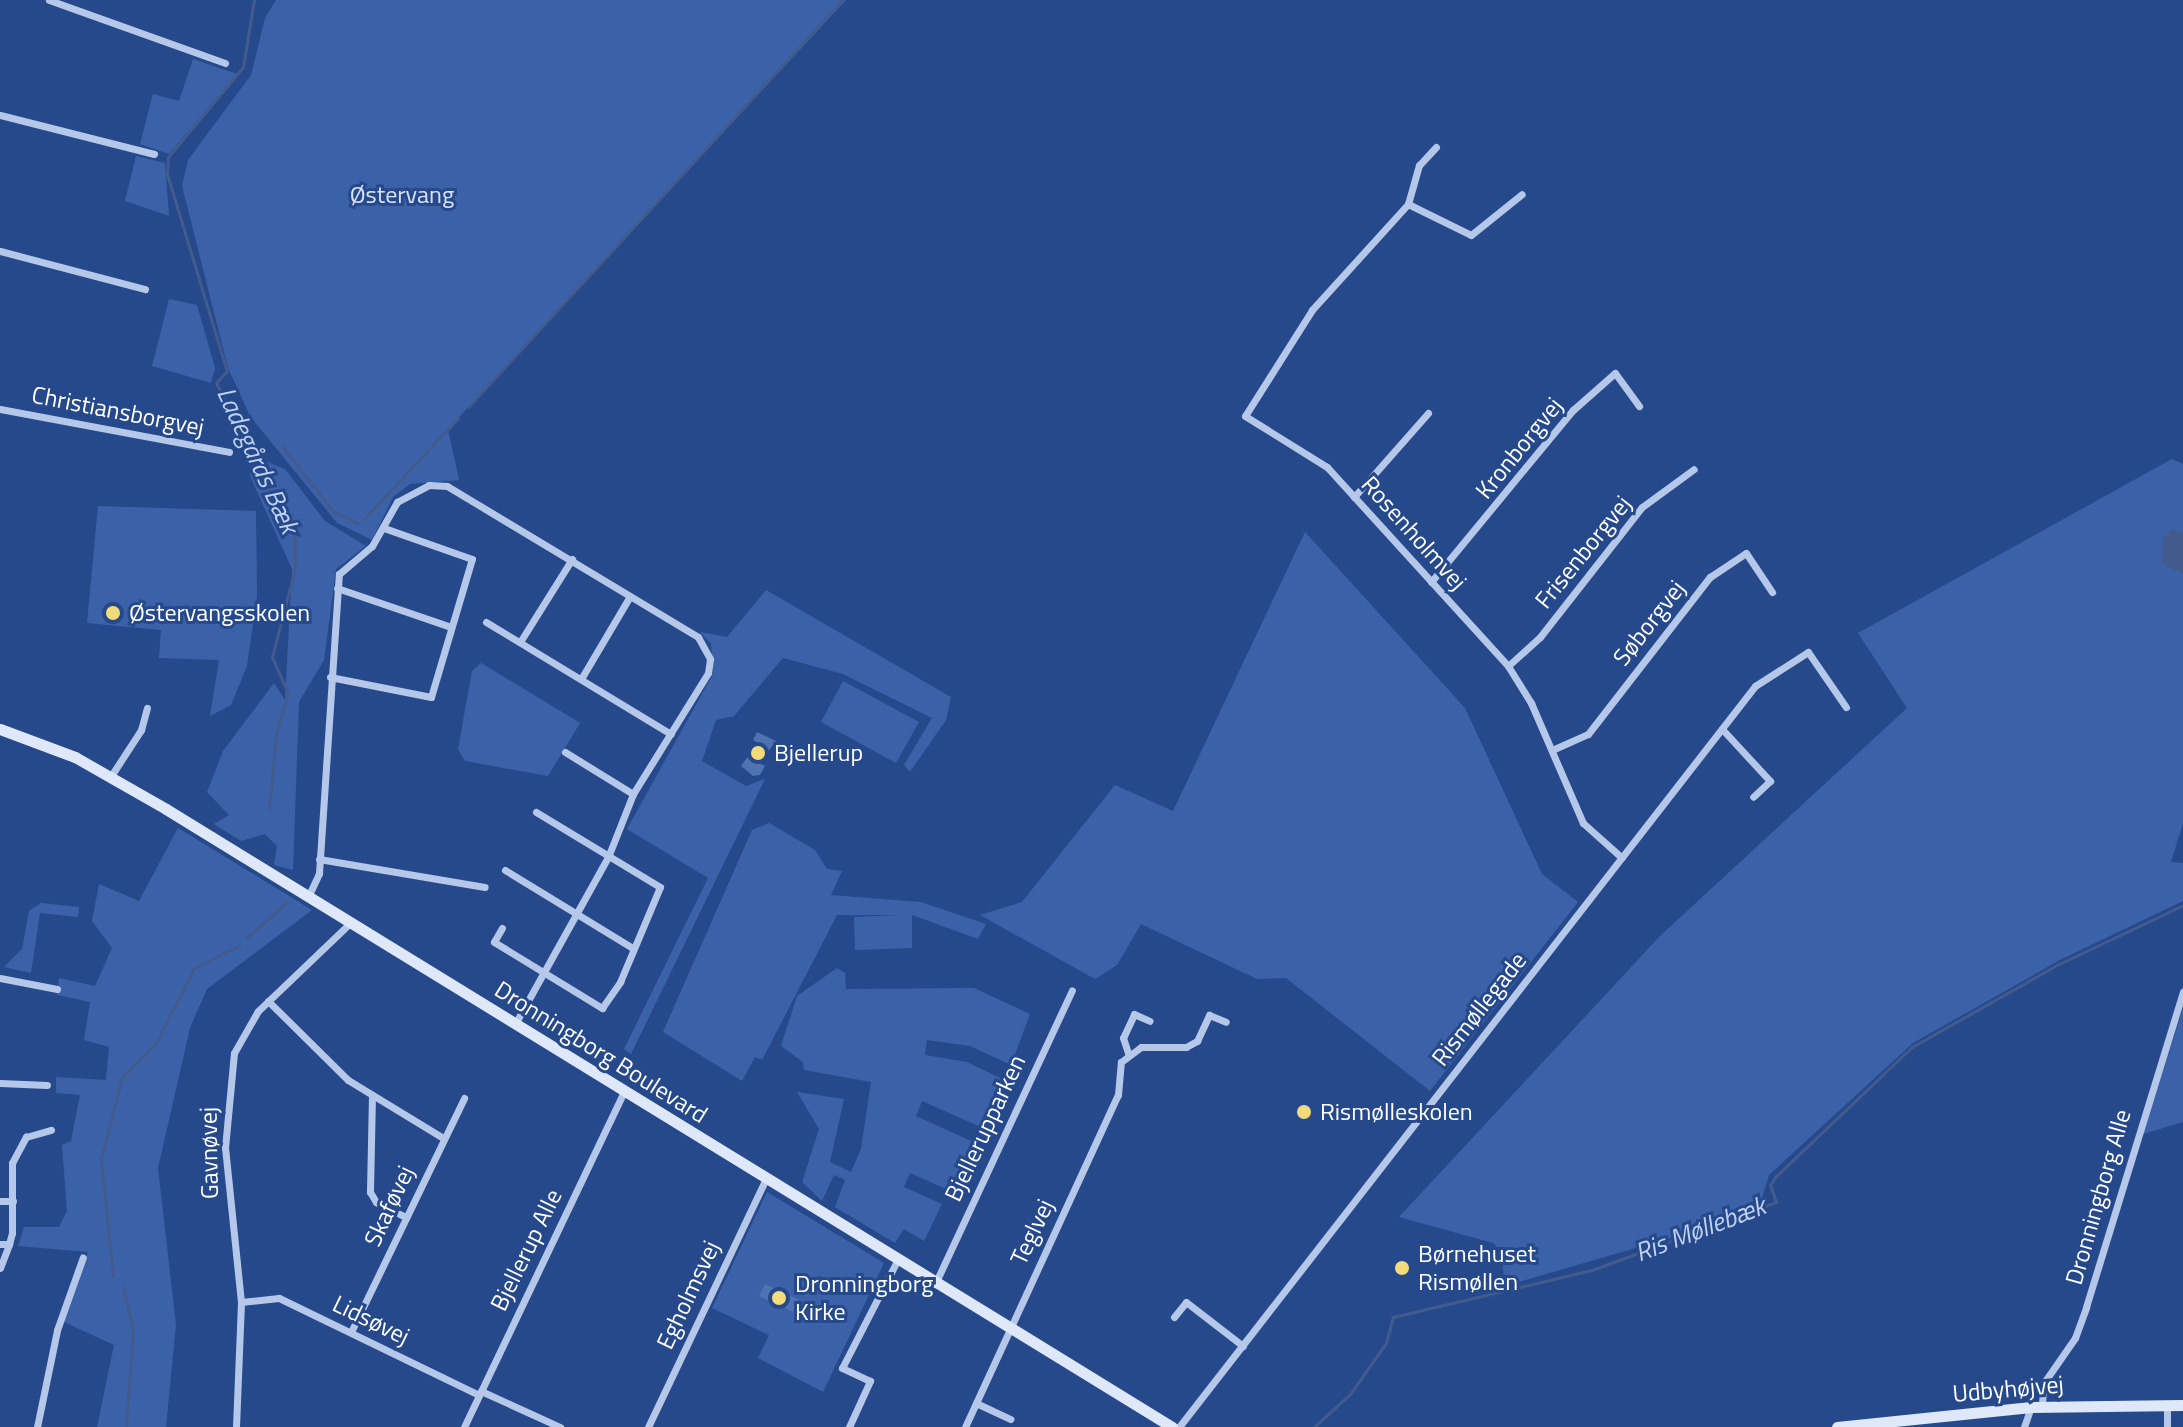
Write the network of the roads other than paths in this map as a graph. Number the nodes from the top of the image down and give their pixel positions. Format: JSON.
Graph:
{"nodes":[{"id":1,"x":49,"y":0,"type":"edge"},
{"id":2,"x":64,"y":2,"type":"edge"},
{"id":3,"x":225,"y":63,"type":"dead end"},
{"id":4,"x":0,"y":115,"type":"edge"},
{"id":5,"x":1436,"y":147,"type":"dead end"},
{"id":6,"x":154,"y":154,"type":"dead end"},
{"id":7,"x":1522,"y":194,"type":"dead end"},
{"id":8,"x":1408,"y":204,"type":"junction"},
{"id":9,"x":0,"y":251,"type":"edge"},
{"id":10,"x":145,"y":289,"type":"dead end"},
{"id":11,"x":1639,"y":406,"type":"dead end"},
{"id":12,"x":0,"y":409,"type":"edge"},
{"id":13,"x":1428,"y":413,"type":"dead end"},
{"id":14,"x":229,"y":452,"type":"dead end"},
{"id":15,"x":1694,"y":469,"type":"dead end"},
{"id":16,"x":1354,"y":497,"type":"junction"},
{"id":17,"x":384,"y":528,"type":"junction"},
{"id":18,"x":572,"y":559,"type":"junction"},
{"id":19,"x":1431,"y":582,"type":"junction"},
{"id":20,"x":337,"y":588,"type":"junction"},
{"id":21,"x":1772,"y":592,"type":"dead end"},
{"id":22,"x":630,"y":596,"type":"junction"},
{"id":23,"x":486,"y":622,"type":"dead end"},
{"id":24,"x":448,"y":626,"type":"junction"},
{"id":25,"x":520,"y":642,"type":"junction"},
{"id":26,"x":1508,"y":666,"type":"junction"},
{"id":27,"x":330,"y":677,"type":"junction"},
{"id":28,"x":581,"y":679,"type":"junction"},
{"id":29,"x":1846,"y":707,"type":"dead end"},
{"id":30,"x":147,"y":708,"type":"dead end"},
{"id":31,"x":0,"y":729,"type":"edge"},
{"id":32,"x":1722,"y":729,"type":"junction"},
{"id":33,"x":671,"y":734,"type":"junction"},
{"id":34,"x":1552,"y":750,"type":"junction"},
{"id":35,"x":565,"y":752,"type":"dead end"},
{"id":36,"x":111,"y":776,"type":"junction"},
{"id":37,"x":633,"y":794,"type":"junction"},
{"id":38,"x":1753,"y":797,"type":"dead end"},
{"id":39,"x":536,"y":812,"type":"dead end"},
{"id":40,"x":608,"y":857,"type":"junction"},
{"id":41,"x":1622,"y":858,"type":"junction"},
{"id":42,"x":319,"y":859,"type":"junction"},
{"id":43,"x":505,"y":870,"type":"dead end"},
{"id":44,"x":485,"y":887,"type":"dead end"},
{"id":45,"x":308,"y":897,"type":"junction"},
{"id":46,"x":578,"y":915,"type":"junction"},
{"id":47,"x":350,"y":923,"type":"junction"},
{"id":48,"x":502,"y":928,"type":"dead end"},
{"id":49,"x":633,"y":948,"type":"junction"},
{"id":50,"x":546,"y":974,"type":"junction"},
{"id":51,"x":0,"y":978,"type":"edge"},
{"id":52,"x":57,"y":989,"type":"dead end"},
{"id":53,"x":1072,"y":990,"type":"dead end"},
{"id":54,"x":2183,"y":992,"type":"edge"},
{"id":55,"x":268,"y":1001,"type":"junction"},
{"id":56,"x":1150,"y":1021,"type":"dead end"},
{"id":57,"x":1226,"y":1022,"type":"dead end"},
{"id":58,"x":515,"y":1024,"type":"junction"},
{"id":59,"x":1128,"y":1053,"type":"junction"},
{"id":60,"x":0,"y":1083,"type":"edge"},
{"id":61,"x":47,"y":1085,"type":"dead end"},
{"id":62,"x":625,"y":1090,"type":"junction"},
{"id":63,"x":372,"y":1095,"type":"junction"},
{"id":64,"x":464,"y":1098,"type":"dead end"},
{"id":65,"x":51,"y":1130,"type":"dead end"},
{"id":66,"x":443,"y":1138,"type":"junction"},
{"id":67,"x":765,"y":1181,"type":"junction"},
{"id":68,"x":0,"y":1201,"type":"edge"},
{"id":69,"x":13,"y":1201,"type":"junction"},
{"id":70,"x":406,"y":1217,"type":"junction"},
{"id":71,"x":4,"y":1244,"type":"edge"},
{"id":72,"x":83,"y":1257,"type":"dead end"},
{"id":73,"x":897,"y":1261,"type":"junction"},
{"id":74,"x":0,"y":1268,"type":"edge"},
{"id":75,"x":935,"y":1284,"type":"junction"},
{"id":76,"x":241,"y":1302,"type":"junction"},
{"id":77,"x":1174,"y":1317,"type":"dead end"},
{"id":78,"x":1009,"y":1329,"type":"junction"},
{"id":79,"x":351,"y":1332,"type":"junction"},
{"id":80,"x":1243,"y":1346,"type":"junction"},
{"id":81,"x":480,"y":1393,"type":"junction"},
{"id":82,"x":976,"y":1403,"type":"junction"},
{"id":83,"x":2167,"y":1405,"type":"junction"},
{"id":84,"x":2183,"y":1405,"type":"edge"},
{"id":85,"x":2036,"y":1407,"type":"junction"},
{"id":86,"x":1011,"y":1419,"type":"dead end"},
{"id":87,"x":37,"y":1427,"type":"edge"},
{"id":88,"x":236,"y":1427,"type":"edge"},
{"id":89,"x":464,"y":1427,"type":"edge"},
{"id":90,"x":560,"y":1427,"type":"edge"},
{"id":91,"x":648,"y":1427,"type":"edge"},
{"id":92,"x":849,"y":1427,"type":"edge"},
{"id":93,"x":965,"y":1427,"type":"edge"},
{"id":94,"x":1172,"y":1427,"type":"edge"},
{"id":95,"x":1179,"y":1427,"type":"edge"},
{"id":96,"x":1840,"y":1427,"type":"edge"},
{"id":97,"x":2024,"y":1427,"type":"edge"},
{"id":98,"x":2167,"y":1427,"type":"edge"}],
"edges":[{"from":1,"to":2,"type":"street"},
{"from":2,"to":3,"type":"street"},
{"from":4,"to":6,"type":"street"},
{"from":5,"to":8,"type":"street"},
{"from":7,"to":8,"type":"street"},
{"from":8,"to":16,"type":"street","name":"Rosenholmvej"},
{"from":9,"to":10,"type":"street"},
{"from":11,"to":19,"type":"street","name":"Kronborgvej"},
{"from":12,"to":14,"type":"street","name":"Christiansborgvej"},
{"from":13,"to":16,"type":"street"},
{"from":15,"to":26,"type":"street","name":"Frisenborgvej"},
{"from":16,"to":19,"type":"street","name":"Rosenholmvej"},
{"from":17,"to":18,"type":"street"},
{"from":17,"to":20,"type":"street"},
{"from":17,"to":24,"type":"street"},
{"from":18,"to":22,"type":"street"},
{"from":18,"to":25,"type":"street"},
{"from":19,"to":26,"type":"street","name":"Rosenholmvej"},
{"from":20,"to":24,"type":"street"},
{"from":20,"to":27,"type":"street"},
{"from":21,"to":34,"type":"street","name":"Søborgvej"},
{"from":22,"to":28,"type":"street"},
{"from":22,"to":33,"type":"street"},
{"from":23,"to":25,"type":"street"},
{"from":24,"to":27,"type":"street"},
{"from":25,"to":28,"type":"street"},
{"from":26,"to":34,"type":"street","name":"Rosenholmvej"},
{"from":27,"to":42,"type":"street"},
{"from":28,"to":33,"type":"street"},
{"from":29,"to":32,"type":"street","name":"Rismøllegade"},
{"from":30,"to":36,"type":"street"},
{"from":31,"to":36,"type":"street","name":"Dronningborg Boulevard"},
{"from":32,"to":38,"type":"street"},
{"from":32,"to":41,"type":"street","name":"Rismøllegade"},
{"from":33,"to":37,"type":"street"},
{"from":34,"to":41,"type":"street","name":"Rosenholmvej"},
{"from":35,"to":37,"type":"street"},
{"from":36,"to":45,"type":"street","name":"Dronningborg Boulevard"},
{"from":37,"to":40,"type":"street"},
{"from":39,"to":40,"type":"street"},
{"from":40,"to":46,"type":"street"},
{"from":40,"to":49,"type":"street"},
{"from":41,"to":80,"type":"street","name":"Rismøllegade"},
{"from":42,"to":44,"type":"street"},
{"from":42,"to":45,"type":"street"},
{"from":43,"to":46,"type":"street"},
{"from":45,"to":47,"type":"street","name":"Dronningborg Boulevard"},
{"from":46,"to":49,"type":"street"},
{"from":46,"to":50,"type":"street"},
{"from":47,"to":55,"type":"street","name":"Gavnøvej"},
{"from":47,"to":58,"type":"street","name":"Dronningborg Boulevard"},
{"from":48,"to":50,"type":"street"},
{"from":49,"to":50,"type":"street"},
{"from":50,"to":58,"type":"street"},
{"from":51,"to":52,"type":"street"},
{"from":53,"to":75,"type":"street","name":"Bjellerupparken"},
{"from":54,"to":85,"type":"street","name":"Dronningborg Alle"},
{"from":55,"to":63,"type":"street"},
{"from":55,"to":76,"type":"street","name":"Gavnøvej"},
{"from":56,"to":59,"type":"street","name":"Teglvej"},
{"from":57,"to":59,"type":"street"},
{"from":58,"to":62,"type":"street","name":"Dronningborg Boulevard"},
{"from":59,"to":78,"type":"street","name":"Teglvej"},
{"from":60,"to":61,"type":"street"},
{"from":62,"to":67,"type":"street","name":"Dronningborg Boulevard"},
{"from":62,"to":81,"type":"street","name":"Bjellerup Alle"},
{"from":63,"to":66,"type":"street"},
{"from":63,"to":70,"type":"street"},
{"from":64,"to":66,"type":"street","name":"Skaføvej"},
{"from":65,"to":69,"type":"street"},
{"from":66,"to":70,"type":"street","name":"Skaføvej"},
{"from":67,"to":73,"type":"street","name":"Dronningborg Boulevard"},
{"from":67,"to":91,"type":"street","name":"Egholmsvej"},
{"from":68,"to":69,"type":"street"},
{"from":69,"to":71,"type":"street"},
{"from":70,"to":79,"type":"street","name":"Skaføvej"},
{"from":71,"to":74,"type":"street"},
{"from":72,"to":87,"type":"street"},
{"from":73,"to":75,"type":"street","name":"Dronningborg Boulevard"},
{"from":73,"to":92,"type":"street"},
{"from":75,"to":78,"type":"street","name":"Dronningborg Boulevard"},
{"from":76,"to":79,"type":"street","name":"Lidsøvej"},
{"from":76,"to":88,"type":"street","name":"Gavnøvej"},
{"from":77,"to":80,"type":"street"},
{"from":78,"to":82,"type":"street","name":"Teglvej"},
{"from":78,"to":94,"type":"street","name":"Dronningborg Boulevard"},
{"from":79,"to":81,"type":"street","name":"Lidsøvej"},
{"from":80,"to":95,"type":"street","name":"Rismøllegade"},
{"from":81,"to":89,"type":"street","name":"Bjellerup Alle"},
{"from":81,"to":90,"type":"street","name":"Lidsøvej"},
{"from":82,"to":86,"type":"street"},
{"from":82,"to":93,"type":"street","name":"Teglvej"},
{"from":83,"to":84,"type":"street","name":"Udbyhøjvej"},
{"from":83,"to":85,"type":"street","name":"Udbyhøjvej"},
{"from":83,"to":98,"type":"street"},
{"from":85,"to":96,"type":"street","name":"Udbyhøjvej"},
{"from":85,"to":97,"type":"street","name":"Dronningborg Alle"}]}
